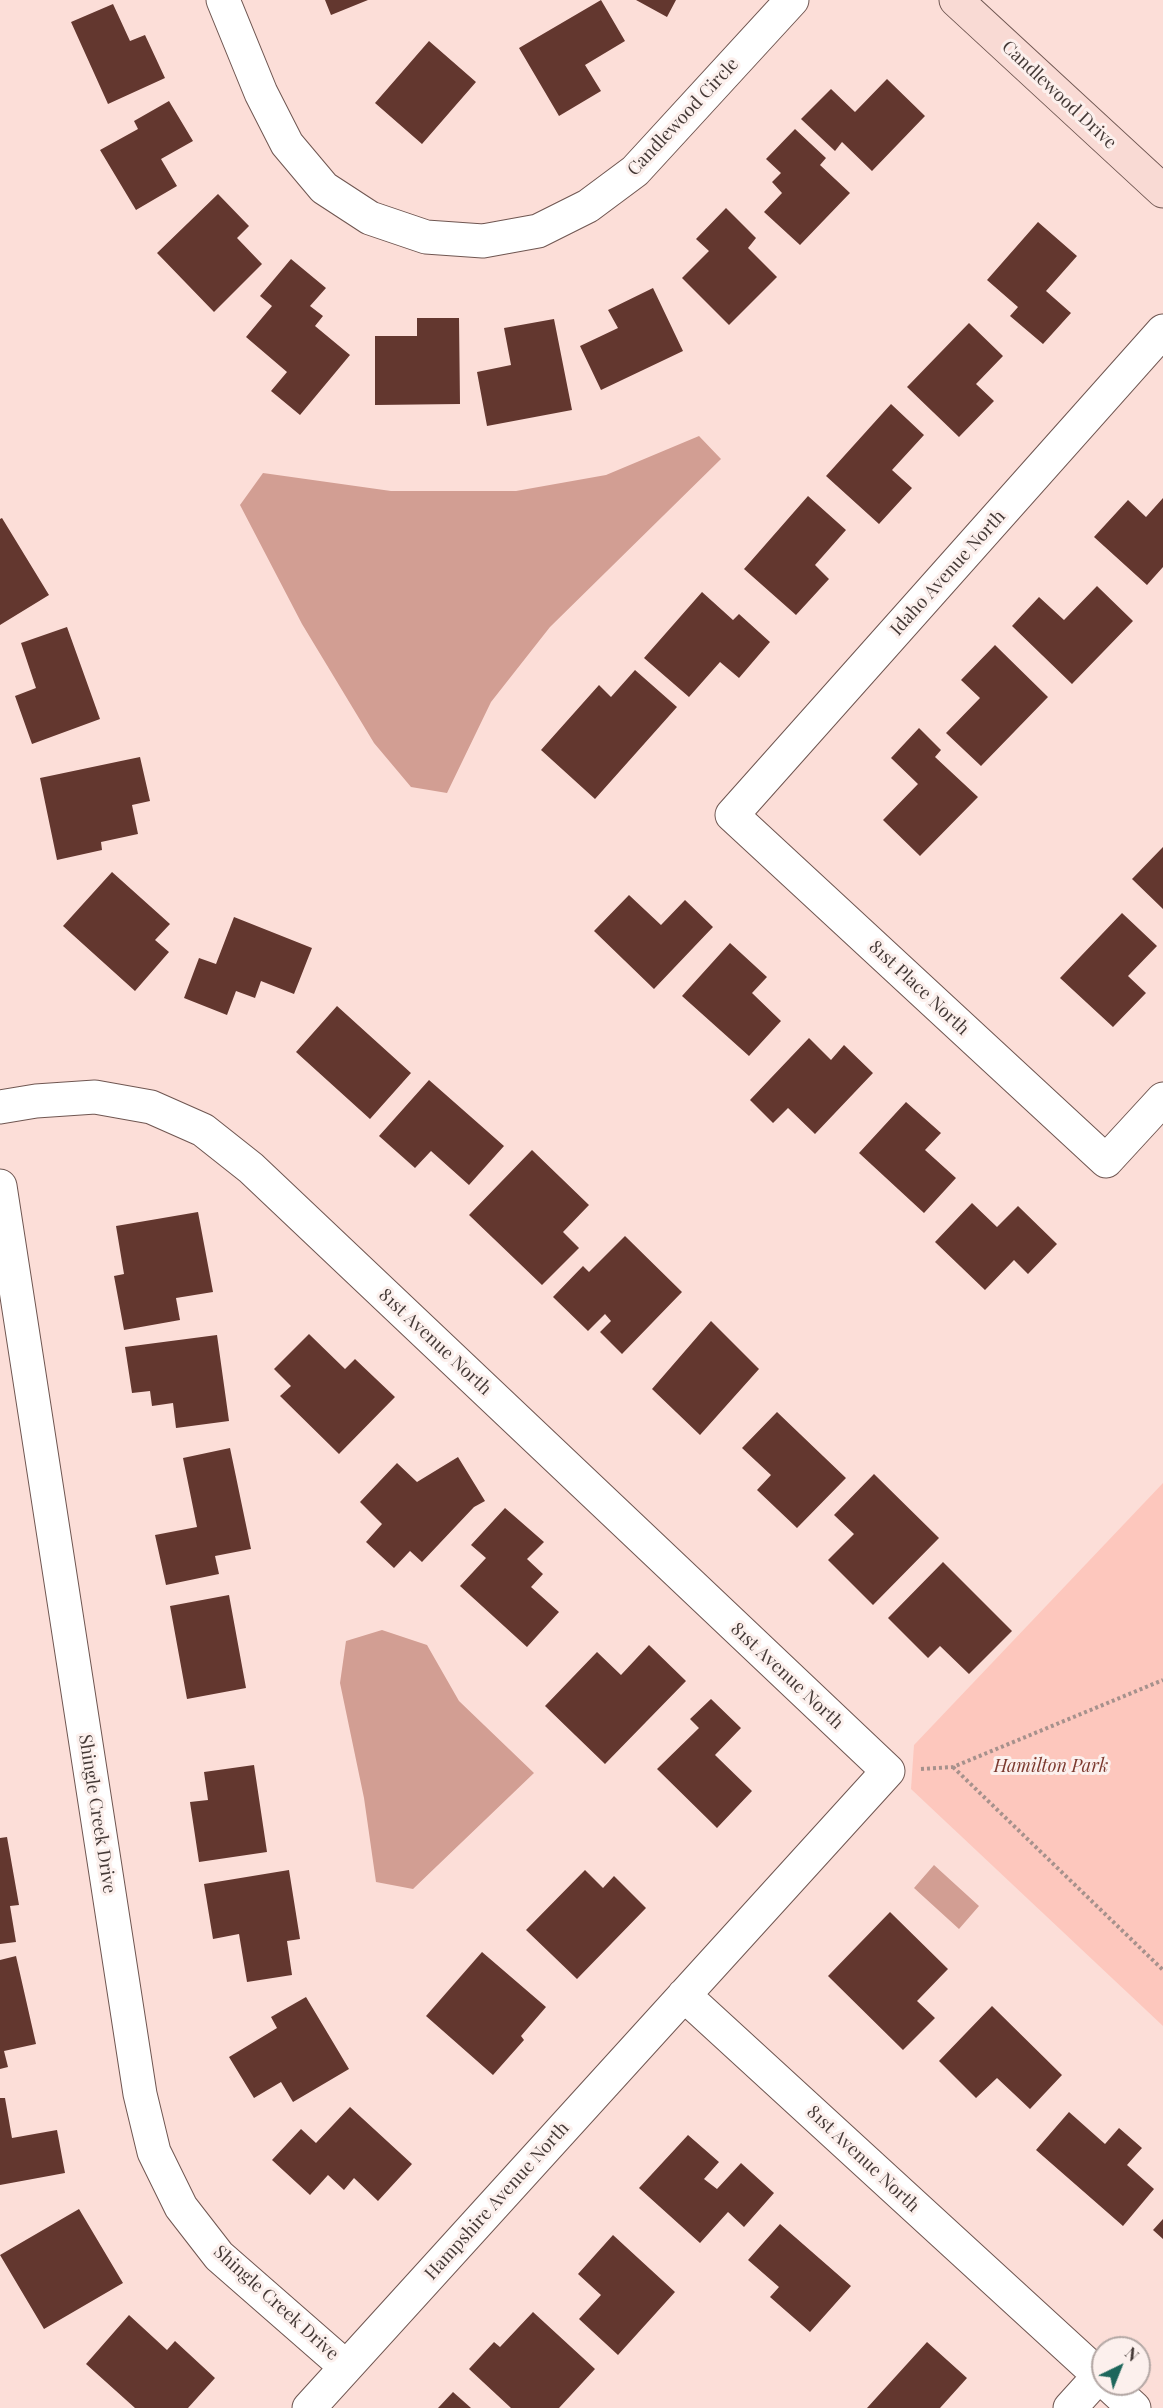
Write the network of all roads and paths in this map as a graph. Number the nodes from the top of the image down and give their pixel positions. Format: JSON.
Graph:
{"nodes":[{"id":1,"x":223,"y":0,"type":"edge"},
{"id":2,"x":792,"y":0,"type":"edge"},
{"id":3,"x":956,"y":0,"type":"edge"},
{"id":4,"x":1163,"y":191,"type":"edge"},
{"id":5,"x":1163,"y":331,"type":"edge"},
{"id":6,"x":732,"y":815,"type":"joint"},
{"id":7,"x":1163,"y":1099,"type":"edge"},
{"id":8,"x":0,"y":1107,"type":"edge"},
{"id":9,"x":0,"y":1186,"type":"edge"},
{"id":10,"x":1163,"y":1680,"type":"edge"},
{"id":11,"x":953,"y":1767,"type":"junction"},
{"id":12,"x":888,"y":1772,"type":"junction"},
{"id":13,"x":1163,"y":1970,"type":"edge"},
{"id":14,"x":684,"y":1995,"type":"junction"},
{"id":15,"x":346,"y":2367,"type":"junction"},
{"id":16,"x":1091,"y":2369,"type":"edge"},
{"id":17,"x":1091,"y":2390,"type":"edge"},
{"id":18,"x":1121,"y":2396,"type":"edge"},
{"id":19,"x":309,"y":2408,"type":"edge"},
{"id":20,"x":1070,"y":2408,"type":"edge"},
{"id":21,"x":1134,"y":2408,"type":"edge"}],
"edges":[{"from":1,"to":2,"type":"street","name":"Candlewood Circle"},
{"from":3,"to":4,"type":"street","name":"Candlewood Drive"},
{"from":5,"to":6,"type":"street","name":"Idaho Avenue North"},
{"from":6,"to":7,"type":"street","name":"81st Place North"},
{"from":8,"to":12,"type":"street","name":"81st Avenue North"},
{"from":9,"to":15,"type":"street","name":"Shingle Creek Drive"},
{"from":10,"to":11,"type":"path"},
{"from":11,"to":12,"type":"path"},
{"from":11,"to":13,"type":"path"},
{"from":12,"to":14,"type":"street"},
{"from":14,"to":15,"type":"street","name":"Hampshire Avenue North"},
{"from":14,"to":16,"type":"street","name":"81st Avenue North"},
{"from":15,"to":19,"type":"street","name":"Hampshire Avenue North"},
{"from":17,"to":20,"type":"street"},
{"from":18,"to":21,"type":"street","name":"81st Avenue North"}]}
